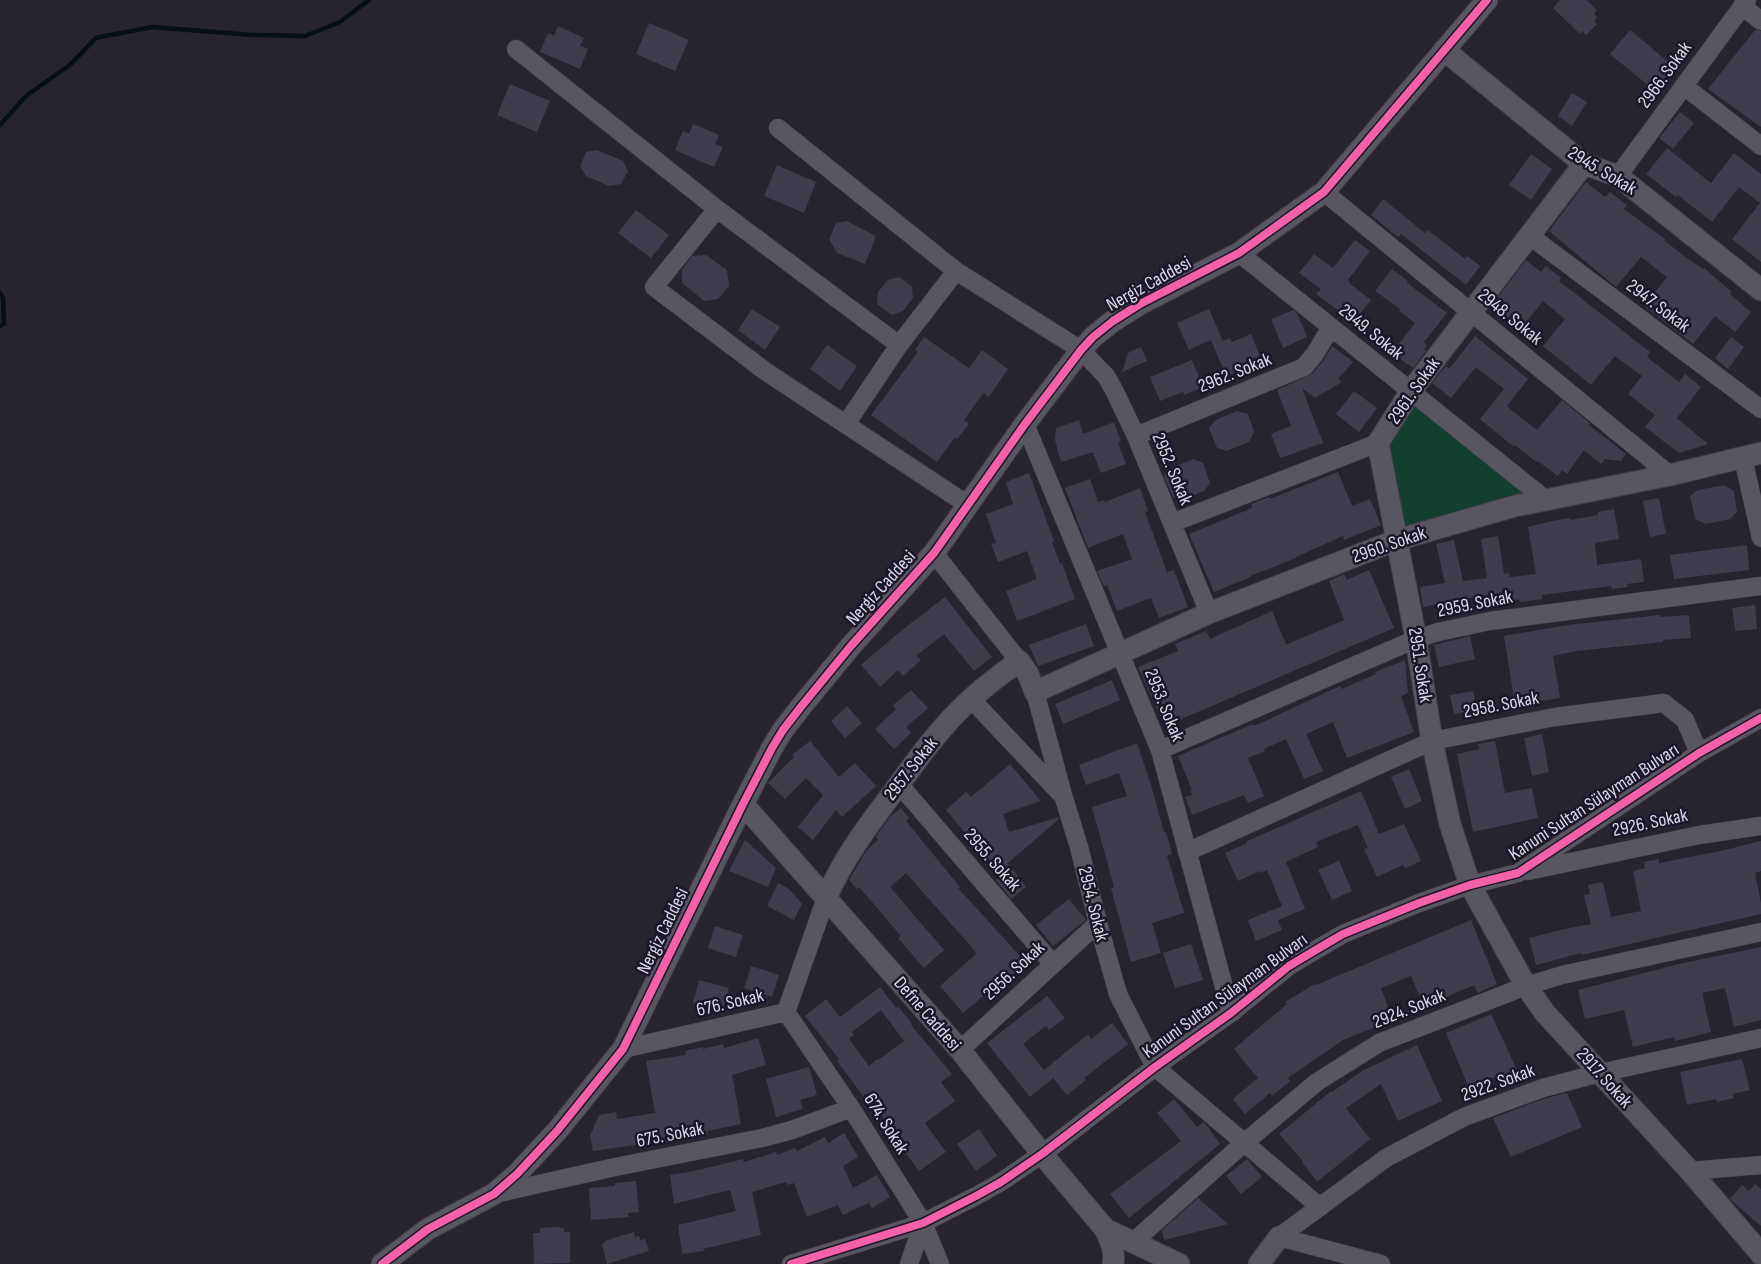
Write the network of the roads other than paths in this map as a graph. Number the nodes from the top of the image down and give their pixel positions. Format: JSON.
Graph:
{"nodes":[{"id":1,"x":1487,"y":0,"type":"edge"},
{"id":2,"x":1745,"y":3,"type":"edge"},
{"id":3,"x":1761,"y":20,"type":"edge"},
{"id":4,"x":516,"y":49,"type":"dead end"},
{"id":5,"x":1444,"y":50,"type":"junction"},
{"id":6,"x":1684,"y":86,"type":"junction"},
{"id":7,"x":778,"y":128,"type":"dead end"},
{"id":8,"x":1761,"y":146,"type":"edge"},
{"id":9,"x":1584,"y":164,"type":"junction"},
{"id":10,"x":1618,"y":176,"type":"junction"},
{"id":11,"x":1324,"y":192,"type":"junction"},
{"id":12,"x":718,"y":209,"type":"junction"},
{"id":13,"x":1530,"y":236,"type":"junction"},
{"id":14,"x":1239,"y":253,"type":"junction"},
{"id":15,"x":956,"y":271,"type":"junction"},
{"id":16,"x":1761,"y":290,"type":"edge"},
{"id":17,"x":1471,"y":313,"type":"junction"},
{"id":18,"x":1331,"y":327,"type":"junction"},
{"id":19,"x":899,"y":345,"type":"junction"},
{"id":20,"x":1081,"y":350,"type":"junction"},
{"id":21,"x":1411,"y":391,"type":"junction"},
{"id":22,"x":1761,"y":409,"type":"edge"},
{"id":23,"x":846,"y":424,"type":"junction"},
{"id":24,"x":1025,"y":424,"type":"junction"},
{"id":25,"x":1136,"y":436,"type":"junction"},
{"id":26,"x":1378,"y":443,"type":"junction"},
{"id":27,"x":1752,"y":455,"type":"edge"},
{"id":28,"x":1670,"y":475,"type":"junction"},
{"id":29,"x":1546,"y":500,"type":"junction"},
{"id":30,"x":968,"y":505,"type":"junction"},
{"id":31,"x":1172,"y":523,"type":"junction"},
{"id":32,"x":1761,"y":538,"type":"edge"},
{"id":33,"x":1397,"y":540,"type":"junction"},
{"id":34,"x":934,"y":553,"type":"junction"},
{"id":35,"x":1761,"y":586,"type":"edge"},
{"id":36,"x":1209,"y":613,"type":"junction"},
{"id":37,"x":1416,"y":640,"type":"junction"},
{"id":38,"x":1120,"y":654,"type":"junction"},
{"id":39,"x":1019,"y":660,"type":"junction"},
{"id":40,"x":1035,"y":692,"type":"junction"},
{"id":41,"x":971,"y":699,"type":"junction"},
{"id":42,"x":1761,"y":718,"type":"edge"},
{"id":43,"x":1432,"y":741,"type":"junction"},
{"id":44,"x":1160,"y":750,"type":"junction"},
{"id":45,"x":1699,"y":753,"type":"junction"},
{"id":46,"x":899,"y":784,"type":"junction"},
{"id":47,"x":1063,"y":795,"type":"junction"},
{"id":48,"x":743,"y":804,"type":"junction"},
{"id":49,"x":1761,"y":826,"type":"edge"},
{"id":50,"x":1187,"y":852,"type":"junction"},
{"id":51,"x":1518,"y":873,"type":"junction"},
{"id":52,"x":1470,"y":885,"type":"junction"},
{"id":53,"x":826,"y":898,"type":"junction"},
{"id":54,"x":1098,"y":924,"type":"junction"},
{"id":55,"x":1761,"y":932,"type":"edge"},
{"id":56,"x":1053,"y":964,"type":"junction"},
{"id":57,"x":1526,"y":986,"type":"junction"},
{"id":58,"x":786,"y":1012,"type":"junction"},
{"id":59,"x":1231,"y":1013,"type":"junction"},
{"id":60,"x":1761,"y":1038,"type":"edge"},
{"id":61,"x":623,"y":1049,"type":"junction"},
{"id":62,"x":960,"y":1050,"type":"junction"},
{"id":63,"x":1155,"y":1067,"type":"junction"},
{"id":64,"x":1600,"y":1073,"type":"junction"},
{"id":65,"x":851,"y":1108,"type":"junction"},
{"id":66,"x":1244,"y":1143,"type":"junction"},
{"id":67,"x":1042,"y":1154,"type":"junction"},
{"id":68,"x":1761,"y":1165,"type":"edge"},
{"id":69,"x":1690,"y":1171,"type":"junction"},
{"id":70,"x":494,"y":1194,"type":"junction"},
{"id":71,"x":1320,"y":1207,"type":"junction"},
{"id":72,"x":923,"y":1223,"type":"junction"},
{"id":73,"x":1105,"y":1229,"type":"junction"},
{"id":74,"x":1279,"y":1237,"type":"junction"},
{"id":75,"x":1132,"y":1243,"type":"junction"},
{"id":76,"x":1761,"y":1254,"type":"edge"},
{"id":77,"x":1377,"y":1263,"type":"edge"},
{"id":78,"x":382,"y":1264,"type":"edge"},
{"id":79,"x":791,"y":1264,"type":"edge"},
{"id":80,"x":909,"y":1264,"type":"edge"},
{"id":81,"x":940,"y":1264,"type":"edge"},
{"id":82,"x":1113,"y":1264,"type":"edge"},
{"id":83,"x":1179,"y":1264,"type":"edge"},
{"id":84,"x":1259,"y":1264,"type":"edge"}],
"edges":[{"from":1,"to":5,"type":"street","name":"Nergiz Caddesi"},
{"from":2,"to":3,"type":"street"},
{"from":2,"to":6,"type":"street","name":"2966. Sokak"},
{"from":4,"to":12,"type":"street"},
{"from":5,"to":9,"type":"street","name":"2945. Sokak"},
{"from":5,"to":11,"type":"street","name":"Nergiz Caddesi"},
{"from":6,"to":8,"type":"street"},
{"from":6,"to":10,"type":"street","name":"2966. Sokak"},
{"from":7,"to":15,"type":"street","name":"2952. Sokak"},
{"from":9,"to":10,"type":"street","name":"2945. Sokak"},
{"from":9,"to":13,"type":"street","name":"2961. Sokak"},
{"from":10,"to":16,"type":"street","name":"2945. Sokak"},
{"from":11,"to":14,"type":"street","name":"Nergiz Caddesi"},
{"from":11,"to":17,"type":"street","name":"2948. Sokak"},
{"from":12,"to":19,"type":"street"},
{"from":12,"to":23,"type":"street"},
{"from":13,"to":17,"type":"street","name":"2961. Sokak"},
{"from":13,"to":22,"type":"street","name":"2947. Sokak"},
{"from":14,"to":18,"type":"street","name":"2949. Sokak"},
{"from":14,"to":20,"type":"street","name":"Nergiz Caddesi"},
{"from":15,"to":19,"type":"street"},
{"from":15,"to":20,"type":"street","name":"2952. Sokak"},
{"from":17,"to":21,"type":"street","name":"2961. Sokak"},
{"from":17,"to":28,"type":"street","name":"2948. Sokak"},
{"from":18,"to":21,"type":"street","name":"2949. Sokak"},
{"from":18,"to":25,"type":"street","name":"2962. Sokak"},
{"from":19,"to":23,"type":"street"},
{"from":20,"to":24,"type":"street","name":"Nergiz Caddesi"},
{"from":20,"to":25,"type":"street","name":"2952. Sokak"},
{"from":21,"to":26,"type":"street","name":"2961. Sokak"},
{"from":21,"to":29,"type":"street","name":"2949. Sokak"},
{"from":23,"to":30,"type":"street"},
{"from":24,"to":30,"type":"street","name":"Nergiz Caddesi"},
{"from":24,"to":38,"type":"street","name":"2953. Sokak"},
{"from":25,"to":31,"type":"street","name":"2952. Sokak"},
{"from":26,"to":31,"type":"street","name":"2961. Sokak"},
{"from":26,"to":33,"type":"street","name":"2951. Sokak"},
{"from":27,"to":28,"type":"street","name":"2960. Sokak"},
{"from":27,"to":32,"type":"street"},
{"from":28,"to":29,"type":"street","name":"2960. Sokak"},
{"from":29,"to":33,"type":"street","name":"2960. Sokak"},
{"from":30,"to":34,"type":"street","name":"Nergiz Caddesi"},
{"from":31,"to":36,"type":"street","name":"2952. Sokak"},
{"from":33,"to":36,"type":"street","name":"2960. Sokak"},
{"from":33,"to":37,"type":"street","name":"2951. Sokak"},
{"from":34,"to":39,"type":"street","name":"2954. Sokak"},
{"from":34,"to":48,"type":"street","name":"Nergiz Caddesi"},
{"from":35,"to":37,"type":"street","name":"2959. Sokak"},
{"from":36,"to":38,"type":"street","name":"2960. Sokak"},
{"from":37,"to":43,"type":"street","name":"2951. Sokak"},
{"from":37,"to":44,"type":"street","name":"2959. Sokak"},
{"from":38,"to":40,"type":"street","name":"2960. Sokak"},
{"from":38,"to":44,"type":"street","name":"2953. Sokak"},
{"from":39,"to":40,"type":"street","name":"2954. Sokak"},
{"from":39,"to":41,"type":"street","name":"2957. Sokak"},
{"from":40,"to":47,"type":"street","name":"2954. Sokak"},
{"from":41,"to":46,"type":"street","name":"2957. Sokak"},
{"from":41,"to":47,"type":"street"},
{"from":42,"to":45,"type":"street","name":"Kanuni Sultan Sülayman Bulvarı"},
{"from":43,"to":45,"type":"street","name":"2958. Sokak"},
{"from":43,"to":50,"type":"street","name":"2958. Sokak"},
{"from":43,"to":52,"type":"street","name":"2951. Sokak"},
{"from":44,"to":50,"type":"street","name":"2953. Sokak"},
{"from":45,"to":51,"type":"street","name":"Kanuni Sultan Sülayman Bulvarı"},
{"from":46,"to":53,"type":"street","name":"2957. Sokak"},
{"from":46,"to":56,"type":"street","name":"2955. Sokak"},
{"from":47,"to":54,"type":"street","name":"2954. Sokak"},
{"from":48,"to":53,"type":"street","name":"Defne Caddesi"},
{"from":48,"to":61,"type":"street","name":"Nergiz Caddesi"},
{"from":49,"to":51,"type":"street","name":"2926. Sokak"},
{"from":50,"to":59,"type":"street","name":"2953. Sokak"},
{"from":51,"to":52,"type":"street","name":"Kanuni Sultan Sülayman Bulvarı"},
{"from":52,"to":57,"type":"street","name":"2917. Sokak"},
{"from":52,"to":59,"type":"street","name":"Kanuni Sultan Sülayman Bulvarı"},
{"from":53,"to":58,"type":"street","name":"676. Sokak"},
{"from":53,"to":62,"type":"street","name":"Defne Caddesi"},
{"from":54,"to":56,"type":"street","name":"2956. Sokak"},
{"from":54,"to":63,"type":"street","name":"2954. Sokak"},
{"from":55,"to":57,"type":"street","name":"2924. Sokak"},
{"from":56,"to":62,"type":"street","name":"2956. Sokak"},
{"from":57,"to":64,"type":"street","name":"2917. Sokak"},
{"from":57,"to":66,"type":"street","name":"2924. Sokak"},
{"from":58,"to":61,"type":"street","name":"676. Sokak"},
{"from":58,"to":65,"type":"street","name":"674. Sokak"},
{"from":59,"to":63,"type":"street","name":"Kanuni Sultan Sülayman Bulvarı"},
{"from":60,"to":64,"type":"street","name":"2922. Sokak"},
{"from":61,"to":70,"type":"street","name":"Nergiz Caddesi"},
{"from":62,"to":67,"type":"street","name":"Defne Caddesi"},
{"from":63,"to":66,"type":"street","name":"2954. Sokak"},
{"from":63,"to":67,"type":"street","name":"Kanuni Sultan Sülayman Bulvarı"},
{"from":64,"to":69,"type":"street","name":"2917. Sokak"},
{"from":64,"to":71,"type":"street","name":"2922. Sokak"},
{"from":65,"to":70,"type":"street","name":"675. Sokak"},
{"from":65,"to":72,"type":"street","name":"674. Sokak"},
{"from":66,"to":71,"type":"street","name":"2954. Sokak"},
{"from":66,"to":75,"type":"street","name":"2924. Sokak"},
{"from":67,"to":72,"type":"street","name":"Kanuni Sultan Sülayman Bulvarı"},
{"from":67,"to":73,"type":"street","name":"Defne Caddesi"},
{"from":68,"to":69,"type":"street"},
{"from":69,"to":76,"type":"street","name":"2917. Sokak"},
{"from":70,"to":78,"type":"street","name":"Nergiz Caddesi"},
{"from":71,"to":74,"type":"street","name":"2922. Sokak"},
{"from":72,"to":79,"type":"street","name":"Kanuni Sultan Sülayman Bulvarı"},
{"from":72,"to":80,"type":"street"},
{"from":72,"to":81,"type":"street","name":"674. Sokak"},
{"from":73,"to":75,"type":"street"},
{"from":73,"to":82,"type":"street"},
{"from":74,"to":77,"type":"street"},
{"from":74,"to":84,"type":"street"},
{"from":75,"to":83,"type":"street"}]}
